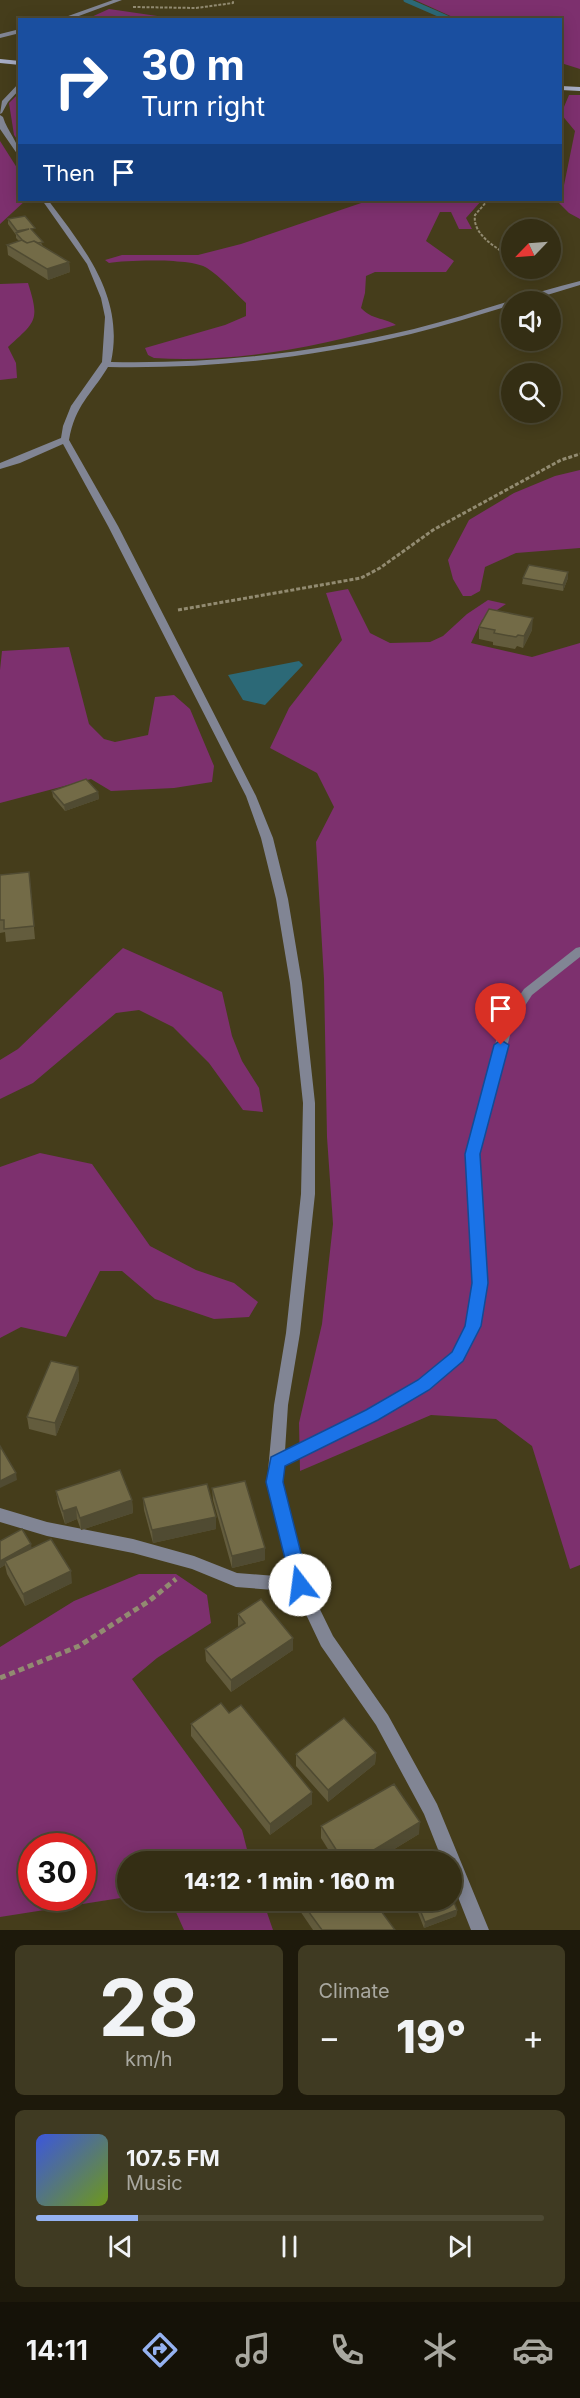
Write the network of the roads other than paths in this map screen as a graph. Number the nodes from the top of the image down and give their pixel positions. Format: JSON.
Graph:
{"nodes":[{"id":1,"x":119,"y":0,"type":"edge"},
{"id":2,"x":66,"y":18,"type":"edge"},
{"id":3,"x":18,"y":32,"type":"edge"},
{"id":4,"x":0,"y":36,"type":"edge"},
{"id":5,"x":0,"y":61,"type":"edge"},
{"id":6,"x":18,"y":63,"type":"edge"},
{"id":7,"x":18,"y":86,"type":"edge"},
{"id":8,"x":562,"y":88,"type":"edge"},
{"id":9,"x":580,"y":89,"type":"edge"},
{"id":10,"x":0,"y":115,"type":"edge"},
{"id":11,"x":18,"y":153,"type":"edge"},
{"id":12,"x":46,"y":201,"type":"edge"},
{"id":13,"x":580,"y":284,"type":"edge"},
{"id":14,"x":554,"y":291,"type":"edge"},
{"id":15,"x":501,"y":306,"type":"edge"},
{"id":16,"x":105,"y":364,"type":"junction"},
{"id":17,"x":65,"y":440,"type":"junction"},
{"id":18,"x":0,"y":466,"type":"edge"},
{"id":19,"x":580,"y":951,"type":"edge"},
{"id":20,"x":277,"y":1462,"type":"junction"},
{"id":21,"x":0,"y":1515,"type":"edge"},
{"id":22,"x":300,"y":1585,"type":"junction"},
{"id":23,"x":480,"y":1930,"type":"edge"}],
"edges":[{"from":1,"to":2,"type":"street"},
{"from":3,"to":4,"type":"street"},
{"from":5,"to":6,"type":"main road"},
{"from":7,"to":10,"type":"street"},
{"from":8,"to":9,"type":"main road"},
{"from":10,"to":11,"type":"street"},
{"from":12,"to":16,"type":"street"},
{"from":13,"to":14,"type":"street"},
{"from":15,"to":16,"type":"street"},
{"from":16,"to":17,"type":"street"},
{"from":17,"to":18,"type":"street"},
{"from":17,"to":20,"type":"street"},
{"from":19,"to":20,"type":"street"},
{"from":20,"to":22,"type":"street"},
{"from":21,"to":22,"type":"street"},
{"from":22,"to":23,"type":"street"}]}
